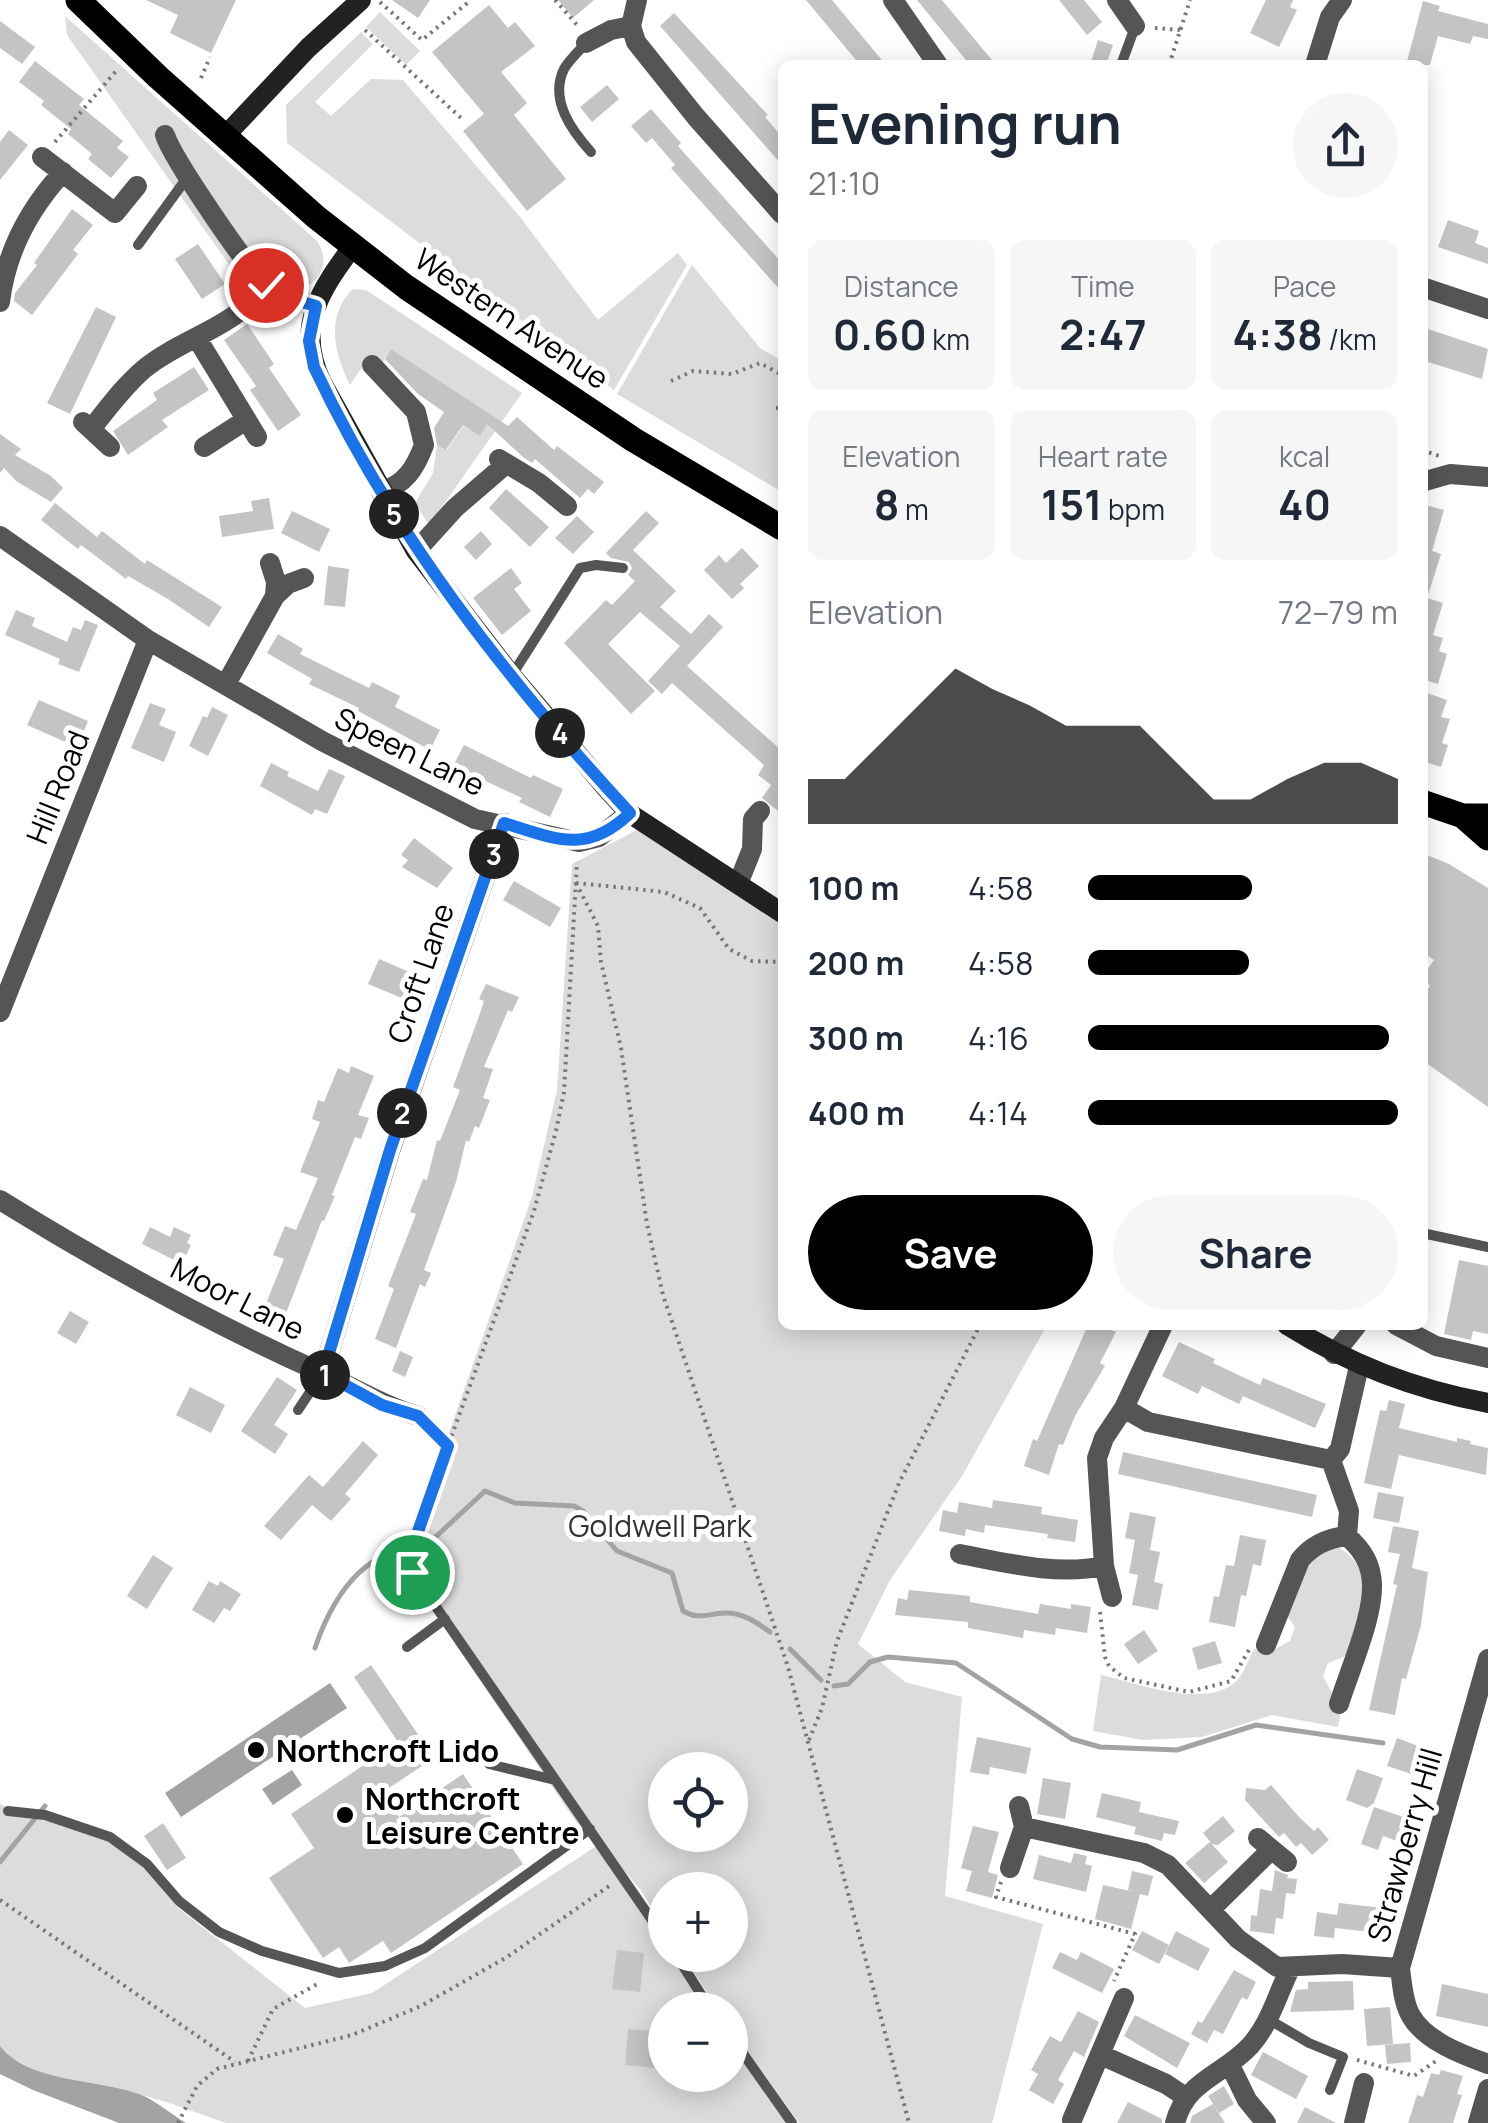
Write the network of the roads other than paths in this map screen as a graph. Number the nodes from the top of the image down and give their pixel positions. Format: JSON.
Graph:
{"nodes":[{"id":1,"x":78,"y":0,"type":"edge"},
{"id":2,"x":362,"y":0,"type":"edge"},
{"id":3,"x":637,"y":0,"type":"edge"},
{"id":4,"x":893,"y":0,"type":"edge"},
{"id":5,"x":1117,"y":0,"type":"edge"},
{"id":6,"x":1342,"y":0,"type":"edge"},
{"id":7,"x":631,"y":26,"type":"junction"},
{"id":8,"x":1135,"y":26,"type":"joint"},
{"id":9,"x":588,"y":42,"type":"joint"},
{"id":10,"x":935,"y":60,"type":"edge"},
{"id":11,"x":1123,"y":60,"type":"edge"},
{"id":12,"x":1317,"y":60,"type":"edge"},
{"id":13,"x":165,"y":135,"type":"dead end"},
{"id":14,"x":225,"y":136,"type":"junction"},
{"id":15,"x":591,"y":152,"type":"dead end"},
{"id":16,"x":42,"y":158,"type":"road end"},
{"id":17,"x":64,"y":172,"type":"junction"},
{"id":18,"x":189,"y":174,"type":"junction"},
{"id":19,"x":137,"y":186,"type":"dead end"},
{"id":20,"x":778,"y":209,"type":"edge"},
{"id":21,"x":138,"y":245,"type":"dead end"},
{"id":22,"x":352,"y":246,"type":"junction"},
{"id":23,"x":266,"y":285,"type":"junction"},
{"id":24,"x":1428,"y":288,"type":"edge"},
{"id":25,"x":0,"y":302,"type":"edge"},
{"id":26,"x":316,"y":306,"type":"junction"},
{"id":27,"x":1488,"y":309,"type":"edge"},
{"id":28,"x":198,"y":340,"type":"junction"},
{"id":29,"x":372,"y":365,"type":"dead end"},
{"id":30,"x":110,"y":447,"type":"dead end"},
{"id":31,"x":204,"y":447,"type":"dead end"},
{"id":32,"x":1488,"y":477,"type":"edge"},
{"id":33,"x":1428,"y":480,"type":"edge"},
{"id":34,"x":381,"y":492,"type":"junction"},
{"id":35,"x":568,"y":506,"type":"dead end"},
{"id":36,"x":778,"y":526,"type":"edge"},
{"id":37,"x":0,"y":536,"type":"edge"},
{"id":38,"x":416,"y":551,"type":"junction"},
{"id":39,"x":270,"y":563,"type":"dead end"},
{"id":40,"x":623,"y":568,"type":"dead end"},
{"id":41,"x":304,"y":578,"type":"dead end"},
{"id":42,"x":274,"y":596,"type":"junction"},
{"id":43,"x":148,"y":640,"type":"junction"},
{"id":44,"x":512,"y":676,"type":"junction"},
{"id":45,"x":226,"y":684,"type":"junction"},
{"id":46,"x":1428,"y":804,"type":"edge"},
{"id":47,"x":760,"y":811,"type":"dead end"},
{"id":48,"x":630,"y":813,"type":"junction"},
{"id":49,"x":1476,"y":816,"type":"edge"},
{"id":50,"x":504,"y":823,"type":"junction"},
{"id":51,"x":1488,"y":838,"type":"edge"},
{"id":52,"x":738,"y":884,"type":"junction"},
{"id":53,"x":778,"y":910,"type":"edge"},
{"id":54,"x":0,"y":1012,"type":"edge"},
{"id":55,"x":0,"y":1200,"type":"edge"},
{"id":56,"x":1428,"y":1234,"type":"edge"},
{"id":57,"x":1488,"y":1247,"type":"edge"},
{"id":58,"x":1295,"y":1330,"type":"edge"},
{"id":59,"x":1353,"y":1330,"type":"edge"},
{"id":60,"x":1407,"y":1330,"type":"edge"},
{"id":61,"x":1152,"y":1334,"type":"edge"},
{"id":62,"x":1334,"y":1354,"type":"junction"},
{"id":63,"x":1488,"y":1358,"type":"edge"},
{"id":64,"x":1359,"y":1366,"type":"junction"},
{"id":65,"x":323,"y":1373,"type":"junction"},
{"id":66,"x":1488,"y":1403,"type":"edge"},
{"id":67,"x":1124,"y":1408,"type":"junction"},
{"id":68,"x":298,"y":1410,"type":"dead end"},
{"id":69,"x":418,"y":1416,"type":"road end"},
{"id":70,"x":1331,"y":1460,"type":"junction"},
{"id":71,"x":1347,"y":1536,"type":"junction"},
{"id":72,"x":960,"y":1554,"type":"dead end"},
{"id":73,"x":1104,"y":1566,"type":"junction"},
{"id":74,"x":412,"y":1572,"type":"road end"},
{"id":75,"x":1112,"y":1597,"type":"road end"},
{"id":76,"x":445,"y":1619,"type":"junction"},
{"id":77,"x":1275,"y":1636,"type":"road end"},
{"id":78,"x":408,"y":1647,"type":"dead end"},
{"id":79,"x":1488,"y":1659,"type":"edge"},
{"id":80,"x":1339,"y":1704,"type":"dead end"},
{"id":81,"x":489,"y":1764,"type":"dead end"},
{"id":82,"x":556,"y":1780,"type":"junction"},
{"id":83,"x":1019,"y":1806,"type":"dead end"},
{"id":84,"x":8,"y":1811,"type":"dead end"},
{"id":85,"x":1024,"y":1827,"type":"junction"},
{"id":86,"x":590,"y":1829,"type":"junction"},
{"id":87,"x":1272,"y":1850,"type":"dead end"},
{"id":88,"x":1010,"y":1868,"type":"road end"},
{"id":89,"x":1210,"y":1909,"type":"junction"},
{"id":90,"x":648,"y":1912,"type":"edge"},
{"id":91,"x":1290,"y":1968,"type":"junction"},
{"id":92,"x":1400,"y":1968,"type":"junction"},
{"id":93,"x":1124,"y":1998,"type":"road end"},
{"id":94,"x":1268,"y":2020,"type":"junction"},
{"id":95,"x":1101,"y":2055,"type":"junction"},
{"id":96,"x":748,"y":2061,"type":"edge"},
{"id":97,"x":1488,"y":2064,"type":"edge"},
{"id":98,"x":1230,"y":2065,"type":"junction"},
{"id":99,"x":1364,"y":2083,"type":"dead end"},
{"id":100,"x":1488,"y":2089,"type":"edge"},
{"id":101,"x":1330,"y":2090,"type":"dead end"},
{"id":102,"x":1184,"y":2096,"type":"junction"},
{"id":103,"x":1072,"y":2120,"type":"dead end"},
{"id":104,"x":792,"y":2123,"type":"edge"},
{"id":105,"x":1175,"y":2123,"type":"edge"},
{"id":106,"x":1266,"y":2123,"type":"edge"},
{"id":107,"x":1354,"y":2123,"type":"edge"},
{"id":108,"x":1478,"y":2123,"type":"edge"}],
"edges":[{"from":1,"to":14,"type":"main road","name":"Western Avenue"},
{"from":2,"to":14,"type":"street"},
{"from":3,"to":7,"type":"street"},
{"from":4,"to":10,"type":"street"},
{"from":5,"to":8,"type":"street"},
{"from":6,"to":12,"type":"street"},
{"from":7,"to":9,"type":"street"},
{"from":7,"to":20,"type":"street"},
{"from":8,"to":11,"type":"lane"},
{"from":9,"to":15,"type":"lane"},
{"from":13,"to":18,"type":"street"},
{"from":14,"to":22,"type":"main road","name":"Western Avenue"},
{"from":16,"to":17,"type":"street"},
{"from":17,"to":19,"type":"street"},
{"from":17,"to":25,"type":"street"},
{"from":18,"to":21,"type":"lane"},
{"from":18,"to":23,"type":"street"},
{"from":22,"to":26,"type":"street"},
{"from":22,"to":36,"type":"main road","name":"Western Avenue"},
{"from":23,"to":26,"type":"street"},
{"from":23,"to":28,"type":"street"},
{"from":24,"to":27,"type":"street"},
{"from":26,"to":34,"type":"street"},
{"from":28,"to":30,"type":"street"},
{"from":28,"to":31,"type":"street"},
{"from":29,"to":34,"type":"street"},
{"from":32,"to":33,"type":"street"},
{"from":34,"to":38,"type":"street"},
{"from":35,"to":38,"type":"street"},
{"from":37,"to":43,"type":"street","name":"Speen Lane"},
{"from":38,"to":44,"type":"street"},
{"from":39,"to":42,"type":"street"},
{"from":40,"to":44,"type":"lane"},
{"from":41,"to":42,"type":"street"},
{"from":42,"to":45,"type":"street"},
{"from":43,"to":45,"type":"street","name":"Speen Lane"},
{"from":43,"to":54,"type":"street","name":"Hill Road"},
{"from":44,"to":48,"type":"street"},
{"from":45,"to":50,"type":"street","name":"Speen Lane"},
{"from":46,"to":49,"type":"main road"},
{"from":47,"to":52,"type":"street"},
{"from":48,"to":50,"type":"street","name":"Speen Lane"},
{"from":48,"to":52,"type":"street"},
{"from":49,"to":51,"type":"main road"},
{"from":50,"to":65,"type":"street","name":"Croft Lane"},
{"from":52,"to":53,"type":"street"},
{"from":55,"to":65,"type":"street","name":"Moor Lane"},
{"from":56,"to":57,"type":"lane"},
{"from":58,"to":62,"type":"street"},
{"from":59,"to":62,"type":"street"},
{"from":60,"to":63,"type":"street"},
{"from":61,"to":67,"type":"street"},
{"from":62,"to":64,"type":"street"},
{"from":64,"to":66,"type":"street"},
{"from":64,"to":70,"type":"street"},
{"from":65,"to":68,"type":"lane"},
{"from":65,"to":69,"type":"street","name":"Moor Lane"},
{"from":67,"to":70,"type":"street"},
{"from":67,"to":73,"type":"street"},
{"from":70,"to":71,"type":"street"},
{"from":71,"to":77,"type":"street"},
{"from":71,"to":80,"type":"street"},
{"from":72,"to":73,"type":"street"},
{"from":73,"to":75,"type":"street"},
{"from":74,"to":76,"type":"lane"},
{"from":76,"to":78,"type":"lane"},
{"from":76,"to":82,"type":"lane"},
{"from":79,"to":92,"type":"street","name":"Strawberry Hill"},
{"from":81,"to":82,"type":"lane"},
{"from":82,"to":86,"type":"lane"},
{"from":83,"to":85,"type":"street"},
{"from":84,"to":86,"type":"lane"},
{"from":85,"to":88,"type":"street"},
{"from":85,"to":89,"type":"street"},
{"from":86,"to":90,"type":"lane"},
{"from":87,"to":89,"type":"street"},
{"from":89,"to":91,"type":"street"},
{"from":91,"to":92,"type":"street"},
{"from":91,"to":94,"type":"street"},
{"from":92,"to":97,"type":"street","name":"Strawberry Hill"},
{"from":93,"to":95,"type":"street"},
{"from":94,"to":98,"type":"street"},
{"from":94,"to":101,"type":"lane"},
{"from":95,"to":102,"type":"street"},
{"from":95,"to":103,"type":"street"},
{"from":96,"to":104,"type":"lane"},
{"from":98,"to":102,"type":"street"},
{"from":98,"to":106,"type":"street"},
{"from":99,"to":107,"type":"street"},
{"from":100,"to":108,"type":"street"},
{"from":102,"to":105,"type":"street"}]}
